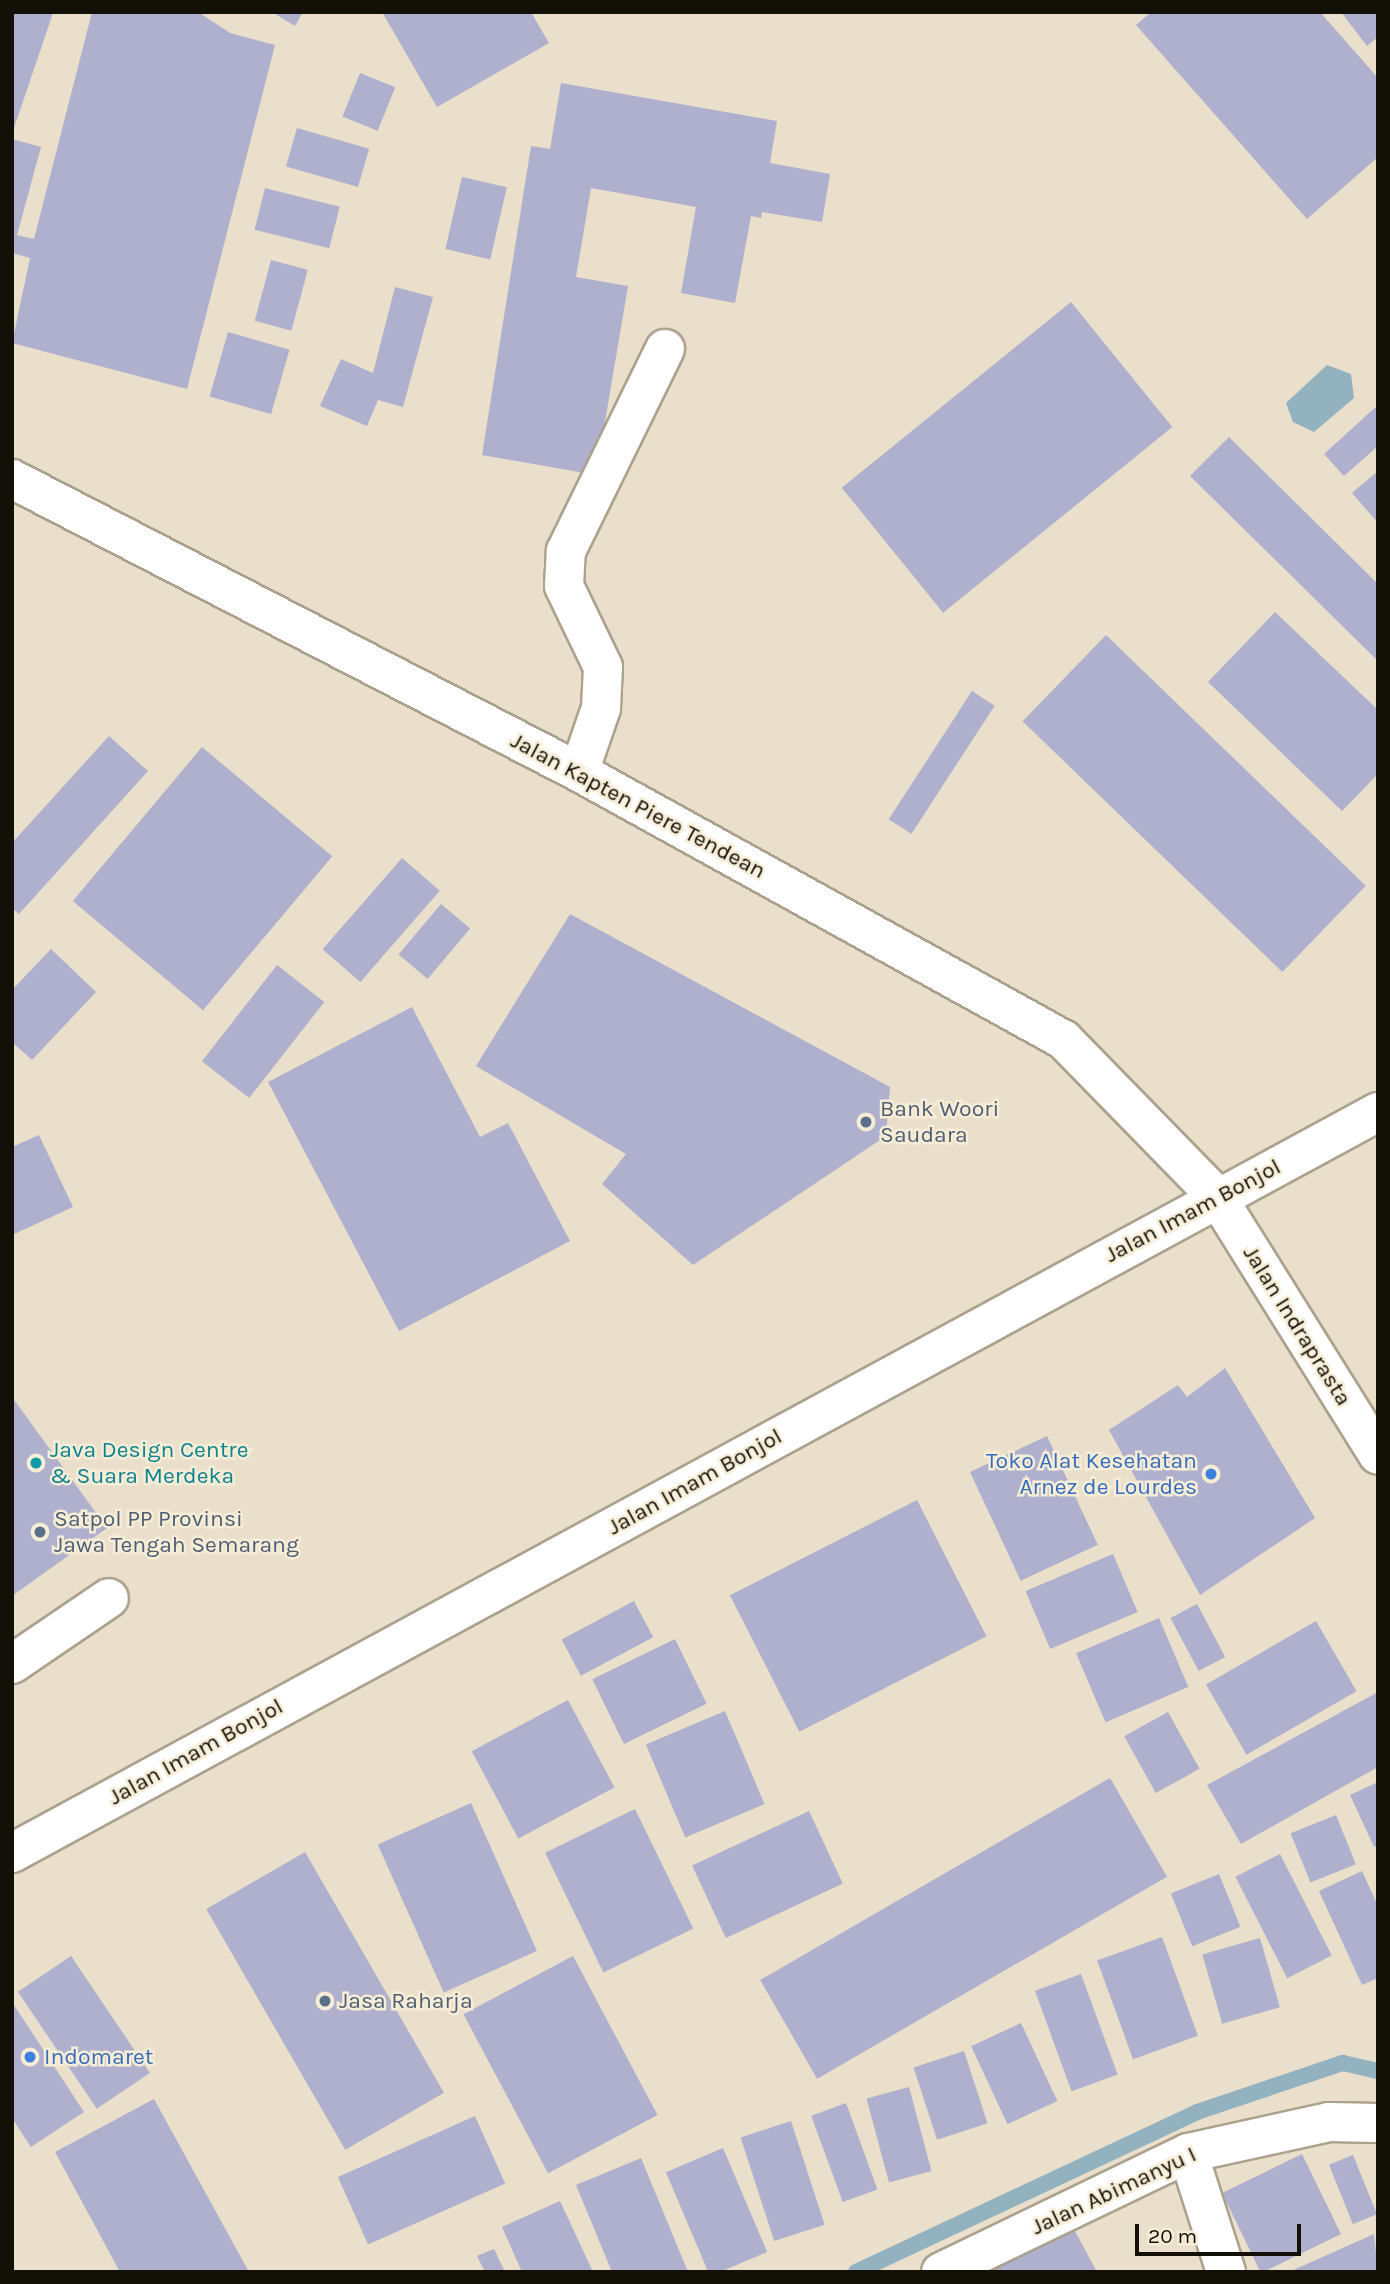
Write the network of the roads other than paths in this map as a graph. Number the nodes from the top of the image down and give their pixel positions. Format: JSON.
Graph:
{"nodes":[{"id":1,"x":665,"y":349,"type":"dead end"},
{"id":2,"x":12,"y":479,"type":"edge"},
{"id":3,"x":579,"y":772,"type":"junction"},
{"id":4,"x":1378,"y":1112,"type":"edge"},
{"id":5,"x":1217,"y":1198,"type":"junction"},
{"id":6,"x":1378,"y":1455,"type":"edge"},
{"id":7,"x":109,"y":1598,"type":"dead end"},
{"id":8,"x":12,"y":1664,"type":"edge"},
{"id":9,"x":12,"y":1853,"type":"edge"},
{"id":10,"x":1378,"y":2123,"type":"edge"},
{"id":11,"x":1188,"y":2153,"type":"junction"},
{"id":12,"x":941,"y":2272,"type":"edge"},
{"id":13,"x":1226,"y":2272,"type":"edge"}],
"edges":[{"from":1,"to":3,"type":"main road"},
{"from":2,"to":3,"type":"main road","name":"Jalan Kapten Piere Tendean"},
{"from":3,"to":5,"type":"main road","name":"Jalan Kapten Piere Tendean"},
{"from":4,"to":5,"type":"main road","name":"Jalan Imam Bonjol"},
{"from":5,"to":6,"type":"main road","name":"Jalan Indraprasta"},
{"from":5,"to":9,"type":"main road","name":"Jalan Imam Bonjol"},
{"from":7,"to":8,"type":"main road"},
{"from":10,"to":11,"type":"main road","name":"Jalan Abimanyu I"},
{"from":11,"to":12,"type":"main road","name":"Jalan Abimanyu I"},
{"from":11,"to":13,"type":"main road"}]}
